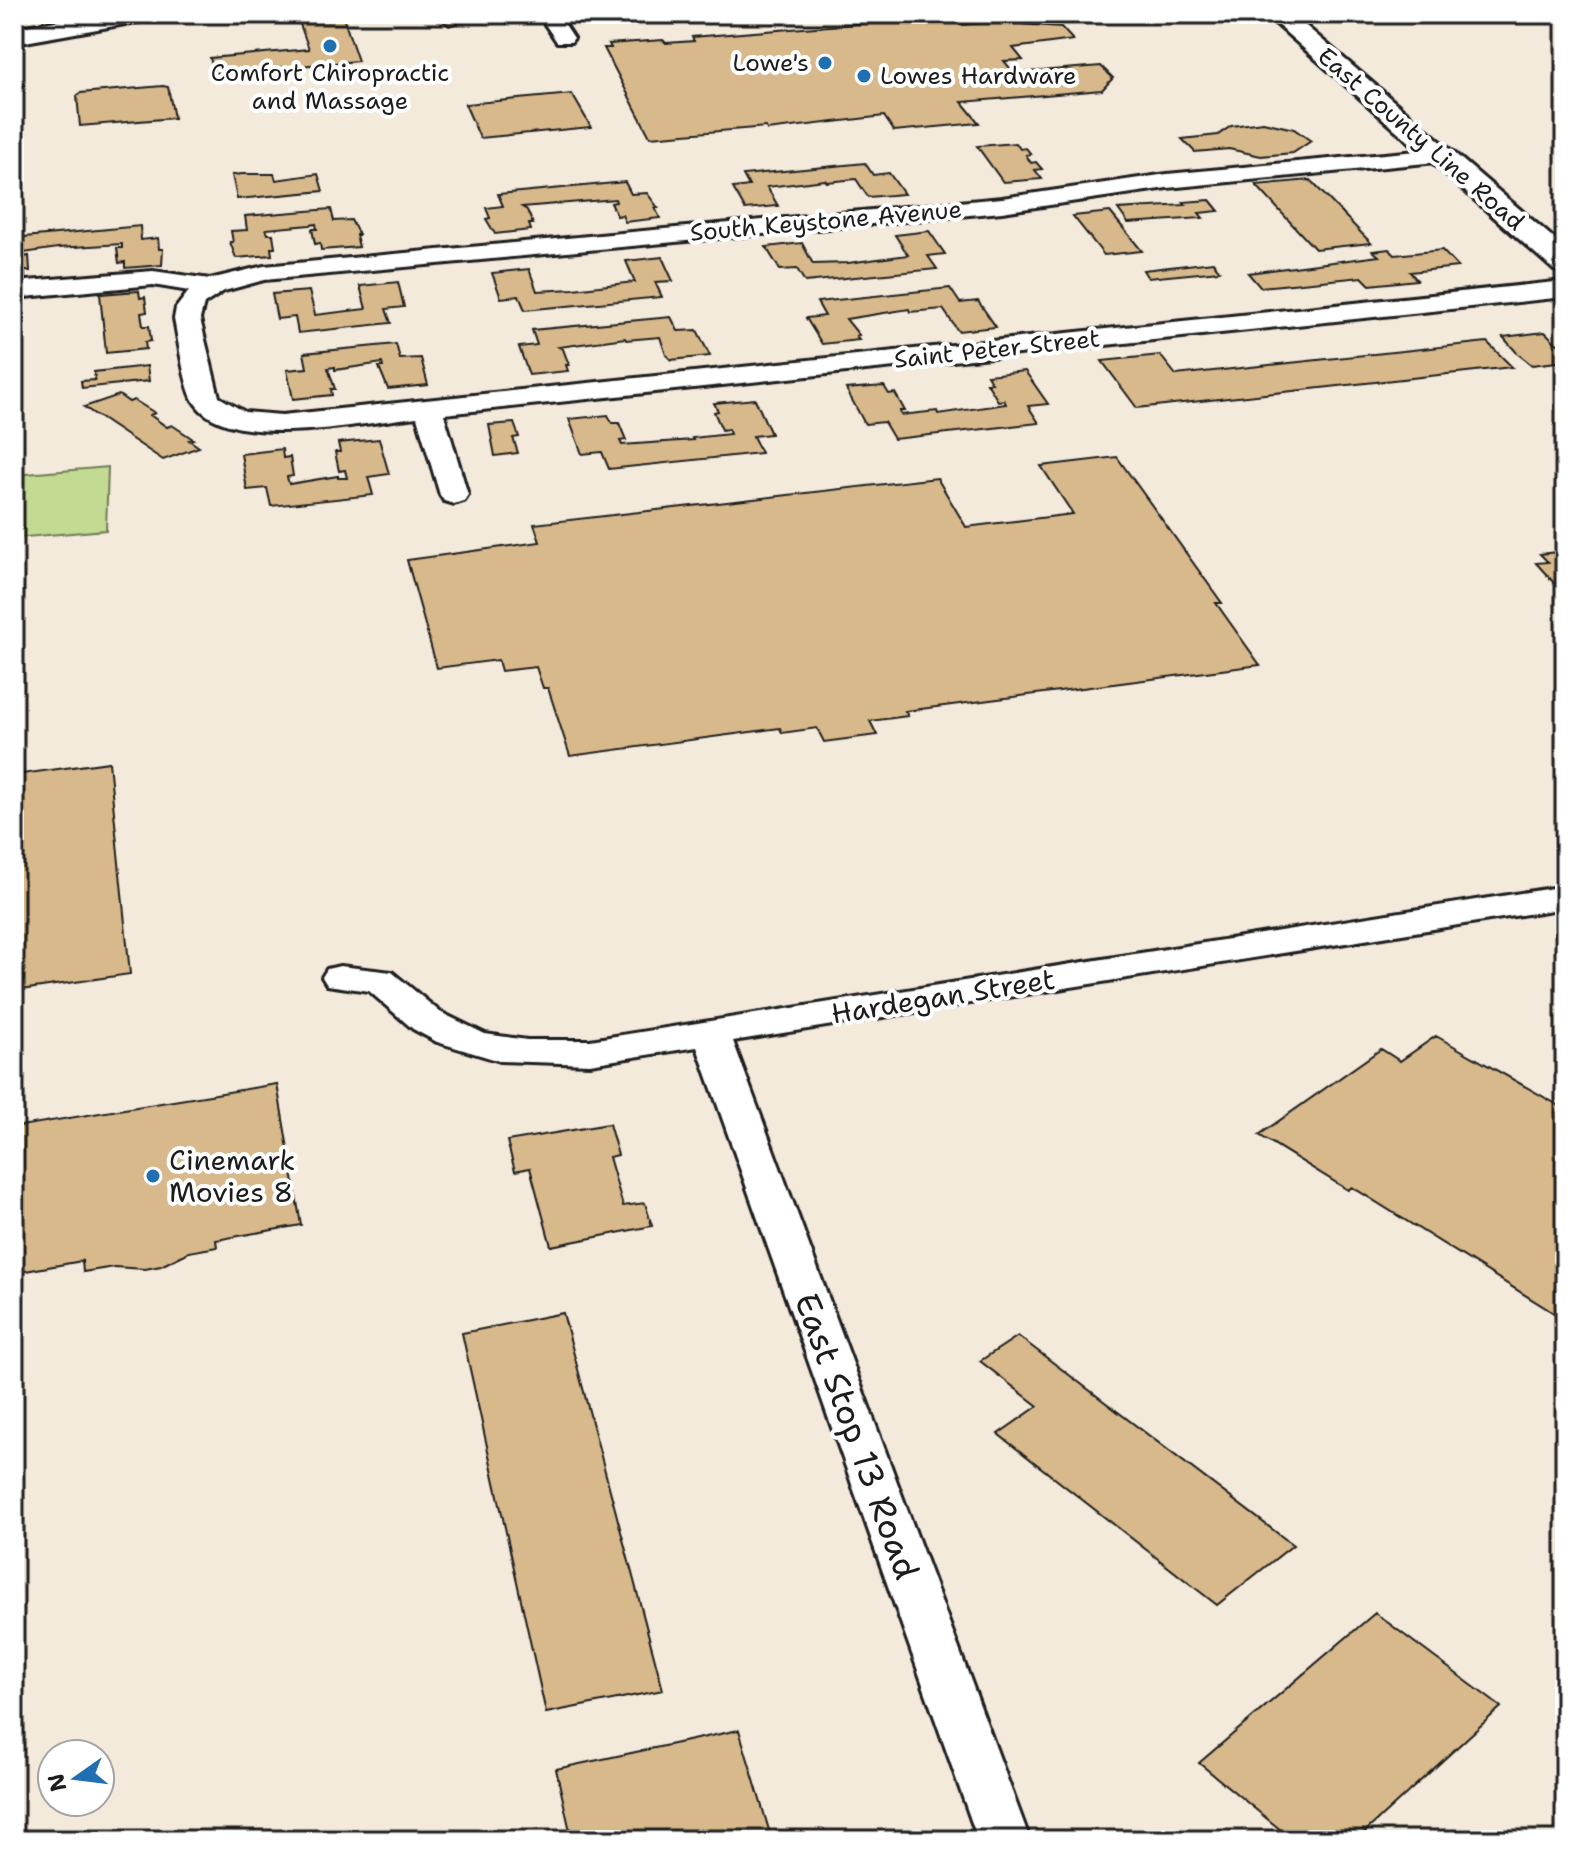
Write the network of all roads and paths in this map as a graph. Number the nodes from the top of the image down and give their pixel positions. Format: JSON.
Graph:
{"nodes":[{"id":1,"x":142,"y":14,"type":"edge"},
{"id":2,"x":548,"y":14,"type":"edge"},
{"id":3,"x":1277,"y":14,"type":"edge"},
{"id":4,"x":14,"y":36,"type":"edge"},
{"id":5,"x":564,"y":38,"type":"dead end"},
{"id":6,"x":1439,"y":156,"type":"junction"},
{"id":7,"x":1565,"y":264,"type":"edge"},
{"id":8,"x":211,"y":288,"type":"junction"},
{"id":9,"x":1565,"y":289,"type":"edge"},
{"id":10,"x":14,"y":290,"type":"edge"},
{"id":11,"x":428,"y":408,"type":"junction"},
{"id":12,"x":454,"y":495,"type":"dead end"},
{"id":13,"x":1565,"y":897,"type":"edge"},
{"id":14,"x":340,"y":977,"type":"dead end"},
{"id":15,"x":711,"y":1032,"type":"junction"},
{"id":16,"x":1004,"y":1840,"type":"edge"}],
"edges":[{"from":1,"to":4,"type":"main road"},
{"from":2,"to":5,"type":"street"},
{"from":3,"to":6,"type":"main road","name":"East County Line Road"},
{"from":6,"to":7,"type":"main road","name":"East County Line Road"},
{"from":6,"to":8,"type":"street","name":"South Keystone Avenue"},
{"from":8,"to":10,"type":"street","name":"South Keystone Avenue"},
{"from":8,"to":11,"type":"street","name":"Saint Peter Street"},
{"from":9,"to":11,"type":"street","name":"Saint Peter Street"},
{"from":11,"to":12,"type":"street"},
{"from":13,"to":15,"type":"street","name":"Hardegan Street"},
{"from":14,"to":15,"type":"street","name":"Hardegan Street"},
{"from":15,"to":16,"type":"street","name":"East Stop 13 Road"}]}
